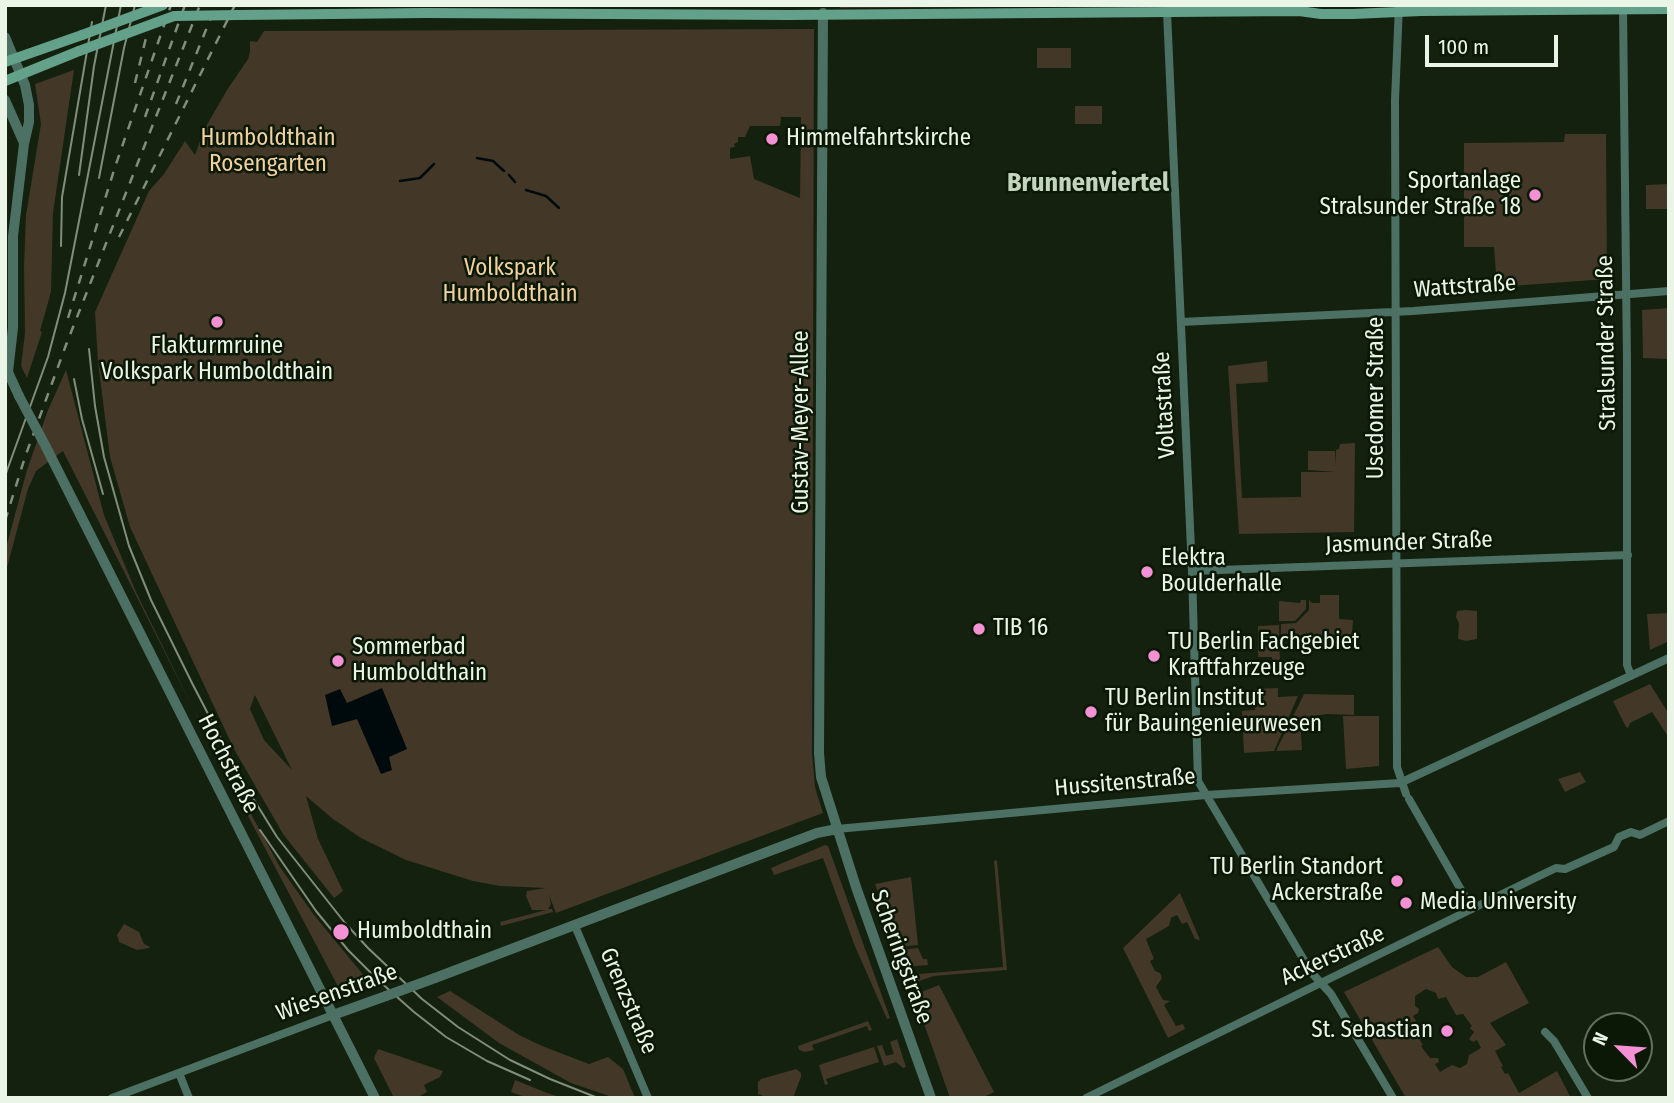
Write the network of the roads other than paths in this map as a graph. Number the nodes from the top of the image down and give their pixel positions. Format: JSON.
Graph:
{"nodes":[{"id":1,"x":163,"y":5,"type":"edge"},
{"id":2,"x":1167,"y":8,"type":"edge"},
{"id":3,"x":425,"y":9,"type":"edge"},
{"id":4,"x":459,"y":9,"type":"edge"},
{"id":5,"x":820,"y":9,"type":"edge"},
{"id":6,"x":1398,"y":9,"type":"edge"},
{"id":7,"x":1623,"y":9,"type":"junction"},
{"id":8,"x":1669,"y":9,"type":"edge"},
{"id":9,"x":5,"y":37,"type":"edge"},
{"id":10,"x":10,"y":61,"type":"edge"},
{"id":11,"x":21,"y":74,"type":"junction"},
{"id":12,"x":5,"y":80,"type":"edge"},
{"id":13,"x":5,"y":100,"type":"edge"},
{"id":14,"x":24,"y":144,"type":"junction"},
{"id":15,"x":1669,"y":290,"type":"edge"},
{"id":16,"x":1626,"y":294,"type":"junction"},
{"id":17,"x":1395,"y":312,"type":"junction"},
{"id":18,"x":1181,"y":323,"type":"junction"},
{"id":19,"x":9,"y":329,"type":"edge"},
{"id":20,"x":9,"y":388,"type":"edge"},
{"id":21,"x":1628,"y":555,"type":"junction"},
{"id":22,"x":1397,"y":563,"type":"junction"},
{"id":23,"x":1192,"y":571,"type":"junction"},
{"id":24,"x":1669,"y":658,"type":"edge"},
{"id":25,"x":1631,"y":676,"type":"junction"},
{"id":26,"x":1401,"y":783,"type":"junction"},
{"id":27,"x":1206,"y":795,"type":"junction"},
{"id":28,"x":1669,"y":821,"type":"edge"},
{"id":29,"x":837,"y":829,"type":"junction"},
{"id":30,"x":1472,"y":909,"type":"junction"},
{"id":31,"x":575,"y":926,"type":"junction"},
{"id":32,"x":1320,"y":982,"type":"junction"},
{"id":33,"x":333,"y":1015,"type":"junction"},
{"id":34,"x":1545,"y":1032,"type":"dead end"},
{"id":35,"x":179,"y":1073,"type":"junction"},
{"id":36,"x":647,"y":1094,"type":"edge"},
{"id":37,"x":112,"y":1098,"type":"edge"},
{"id":38,"x":189,"y":1098,"type":"edge"},
{"id":39,"x":375,"y":1098,"type":"edge"},
{"id":40,"x":931,"y":1098,"type":"edge"},
{"id":41,"x":1086,"y":1098,"type":"edge"},
{"id":42,"x":1392,"y":1098,"type":"edge"},
{"id":43,"x":1588,"y":1098,"type":"edge"}],
"edges":[{"from":1,"to":10,"type":"main road","bridge":true},
{"from":2,"to":5,"type":"main road"},
{"from":2,"to":6,"type":"main road"},
{"from":2,"to":18,"type":"street","name":"Voltastraße"},
{"from":3,"to":4,"type":"main road"},
{"from":3,"to":11,"type":"main road","bridge":true},
{"from":4,"to":5,"type":"main road"},
{"from":5,"to":29,"type":"street","name":"Gustav-Meyer-Allee"},
{"from":6,"to":7,"type":"main road"},
{"from":6,"to":17,"type":"street","name":"Usedomer Straße"},
{"from":7,"to":8,"type":"main road"},
{"from":7,"to":16,"type":"street","name":"Stralsunder Straße"},
{"from":9,"to":10,"type":"street"},
{"from":10,"to":11,"type":"street"},
{"from":11,"to":12,"type":"main road"},
{"from":11,"to":14,"type":"street"},
{"from":13,"to":14,"type":"street"},
{"from":14,"to":19,"type":"street"},
{"from":15,"to":16,"type":"street","name":"Wattstraße"},
{"from":16,"to":17,"type":"street","name":"Wattstraße"},
{"from":16,"to":21,"type":"street","name":"Stralsunder Straße"},
{"from":17,"to":18,"type":"street","name":"Wattstraße"},
{"from":17,"to":22,"type":"street","name":"Usedomer Straße"},
{"from":18,"to":23,"type":"street","name":"Voltastraße"},
{"from":19,"to":20,"type":"street"},
{"from":20,"to":33,"type":"street","name":"Hochstraße","bridge":true},
{"from":21,"to":22,"type":"street","name":"Jasmunder Straße"},
{"from":21,"to":25,"type":"street","name":"Stralsunder Straße"},
{"from":22,"to":23,"type":"street","name":"Jasmunder Straße"},
{"from":22,"to":26,"type":"street","name":"Usedomer Straße"},
{"from":23,"to":27,"type":"street","name":"Voltastraße"},
{"from":24,"to":25,"type":"street","name":"Hussitenstraße"},
{"from":25,"to":26,"type":"street","name":"Hussitenstraße"},
{"from":26,"to":27,"type":"street","name":"Hussitenstraße"},
{"from":26,"to":30,"type":"street","name":"Usedomer Straße"},
{"from":27,"to":29,"type":"street","name":"Hussitenstraße"},
{"from":27,"to":32,"type":"street","name":"Voltastraße"},
{"from":28,"to":30,"type":"street","name":"Ackerstraße"},
{"from":29,"to":31,"type":"street","name":"Hussitenstraße"},
{"from":29,"to":40,"type":"street","name":"Scheringstraße"},
{"from":30,"to":32,"type":"street","name":"Ackerstraße"},
{"from":31,"to":33,"type":"street","name":"Wiesenstraße","bridge":true},
{"from":31,"to":36,"type":"street","name":"Grenzstraße"},
{"from":32,"to":41,"type":"street","name":"Ackerstraße"},
{"from":32,"to":42,"type":"street","name":"Voltastraße"},
{"from":33,"to":35,"type":"street","name":"Wiesenstraße"},
{"from":33,"to":39,"type":"street","name":"Hochstraße"},
{"from":34,"to":43,"type":"street"},
{"from":35,"to":37,"type":"street","name":"Wiesenstraße"},
{"from":35,"to":38,"type":"street"}]}
